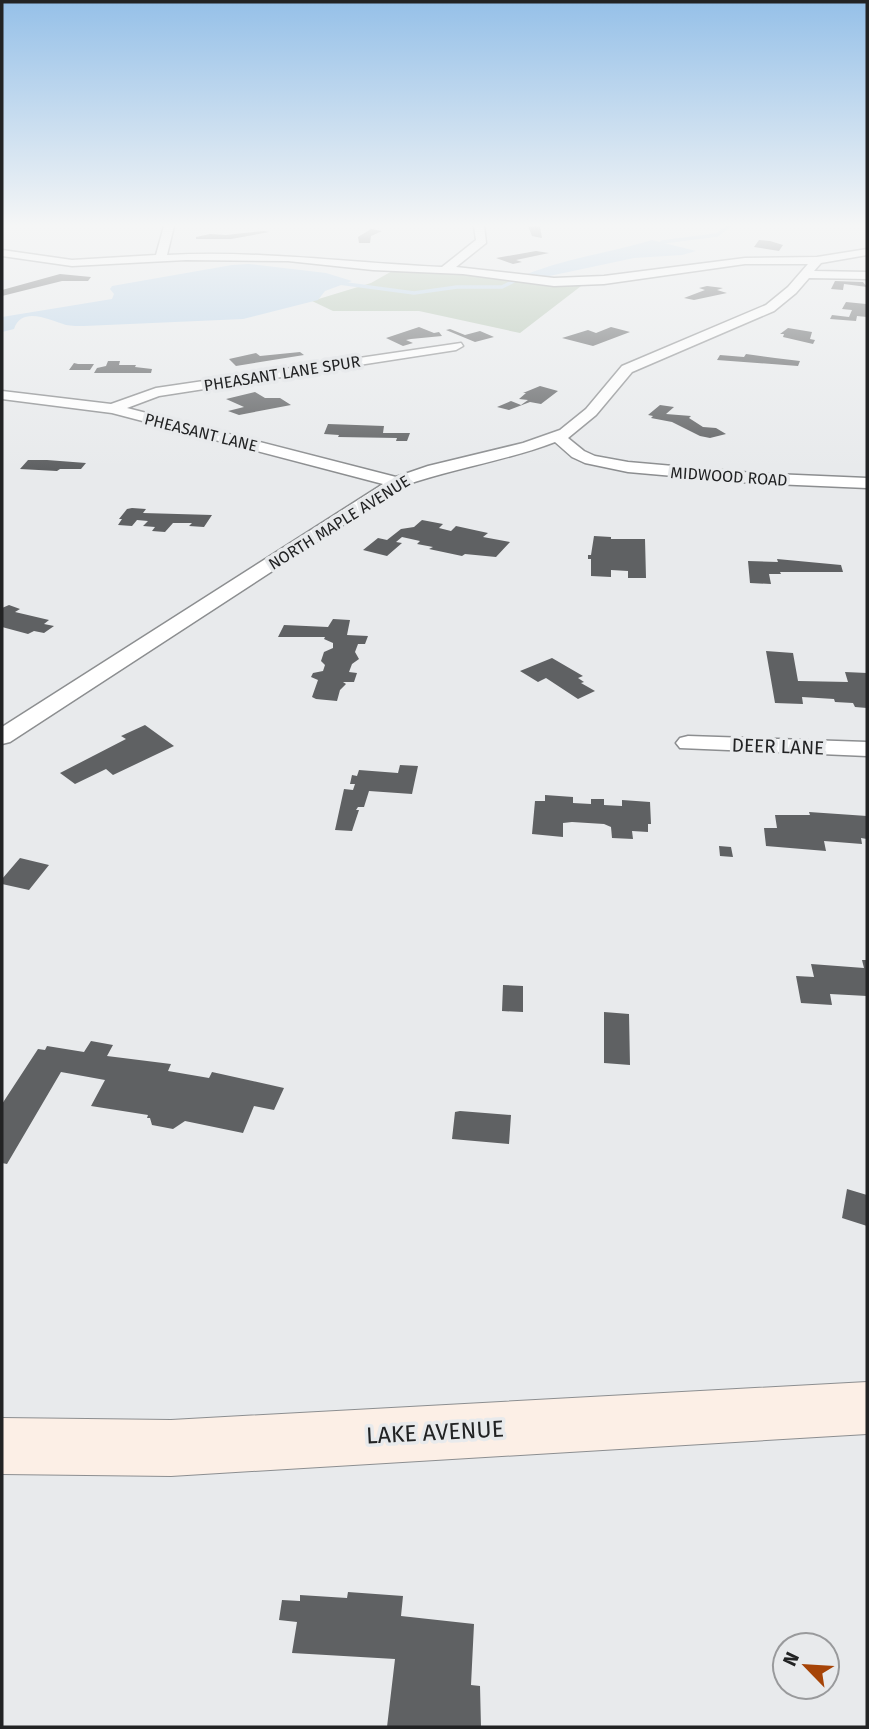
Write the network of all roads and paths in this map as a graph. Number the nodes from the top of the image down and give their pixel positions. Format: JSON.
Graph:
{"nodes":[{"id":1,"x":772,"y":307,"type":"edge"},
{"id":2,"x":456,"y":346,"type":"dead end"},
{"id":3,"x":2,"y":396,"type":"edge"},
{"id":4,"x":111,"y":410,"type":"junction"},
{"id":5,"x":558,"y":437,"type":"junction"},
{"id":6,"x":508,"y":452,"type":"junction"},
{"id":7,"x":591,"y":460,"type":"junction"},
{"id":8,"x":397,"y":482,"type":"junction"},
{"id":9,"x":867,"y":483,"type":"edge"},
{"id":10,"x":2,"y":712,"type":"edge"},
{"id":11,"x":26,"y":721,"type":"junction"},
{"id":12,"x":2,"y":737,"type":"edge"},
{"id":13,"x":688,"y":743,"type":"dead end"},
{"id":14,"x":867,"y":748,"type":"edge"},
{"id":15,"x":867,"y":1408,"type":"edge"},
{"id":16,"x":2,"y":1446,"type":"edge"}],
"edges":[{"from":1,"to":5,"type":"street","name":"NORTH MAPLE AVENUE"},
{"from":2,"to":4,"type":"street","name":"PHEASANT LANE SPUR"},
{"from":3,"to":4,"type":"street","name":"PHEASANT LANE"},
{"from":4,"to":8,"type":"street","name":"PHEASANT LANE"},
{"from":5,"to":6,"type":"street","name":"NORTH MAPLE AVENUE"},
{"from":5,"to":7,"type":"street","name":"MIDWOOD ROAD"},
{"from":6,"to":7,"type":"street","name":"MIDWOOD ROAD"},
{"from":6,"to":8,"type":"street","name":"NORTH MAPLE AVENUE"},
{"from":7,"to":9,"type":"street","name":"MIDWOOD ROAD"},
{"from":8,"to":11,"type":"street","name":"NORTH MAPLE AVENUE"},
{"from":10,"to":11,"type":"street"},
{"from":11,"to":12,"type":"street","name":"NORTH MAPLE AVENUE"},
{"from":13,"to":14,"type":"street","name":"DEER LANE"},
{"from":15,"to":16,"type":"main road","name":"LAKE AVENUE"}]}
